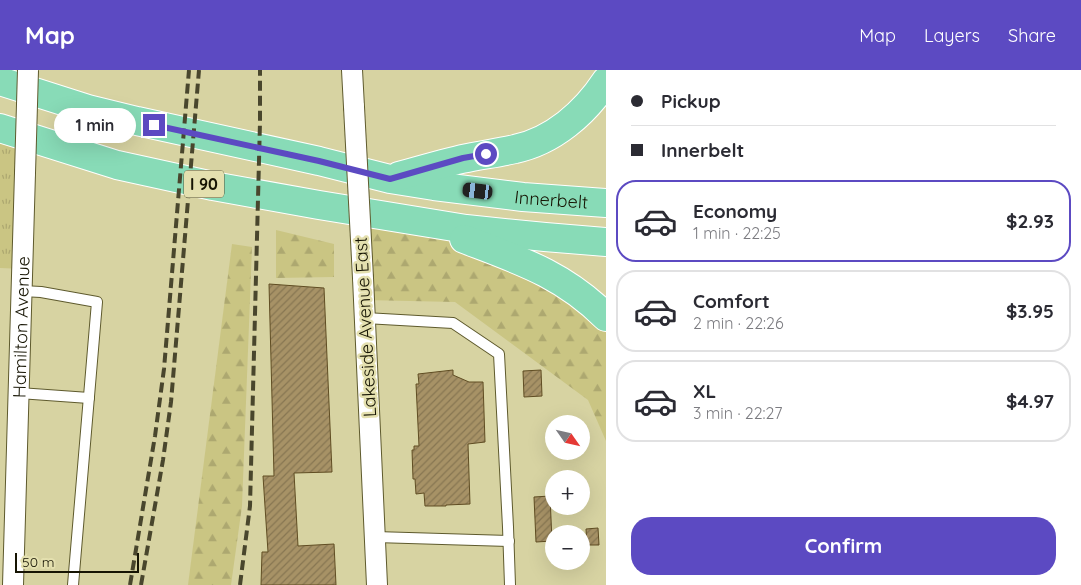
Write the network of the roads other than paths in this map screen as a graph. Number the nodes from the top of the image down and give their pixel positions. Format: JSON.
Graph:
{"nodes":[{"id":1,"x":28,"y":70,"type":"edge"},
{"id":2,"x":352,"y":70,"type":"edge"},
{"id":3,"x":0,"y":81,"type":"edge"},
{"id":4,"x":606,"y":81,"type":"edge"},
{"id":5,"x":0,"y":128,"type":"edge"},
{"id":6,"x":390,"y":179,"type":"junction"},
{"id":7,"x":606,"y":203,"type":"edge"},
{"id":8,"x":413,"y":221,"type":"junction"},
{"id":9,"x":606,"y":242,"type":"edge"},
{"id":10,"x":22,"y":291,"type":"junction"},
{"id":11,"x":606,"y":317,"type":"edge"},
{"id":12,"x":365,"y":318,"type":"junction"},
{"id":13,"x":19,"y":393,"type":"junction"},
{"id":14,"x":89,"y":398,"type":"junction"},
{"id":15,"x":375,"y":537,"type":"junction"},
{"id":16,"x":508,"y":541,"type":"junction"},
{"id":17,"x":13,"y":585,"type":"edge"},
{"id":18,"x":73,"y":585,"type":"edge"},
{"id":19,"x":377,"y":585,"type":"edge"},
{"id":20,"x":510,"y":585,"type":"edge"}],
"edges":[{"from":1,"to":10,"type":"street","name":"Hamilton Avenue","bridge":true},
{"from":2,"to":12,"type":"street","name":"Lakeside Avenue East","bridge":true},
{"from":3,"to":6,"type":"highway","name":"Innerbelt"},
{"from":4,"to":6,"type":"highway"},
{"from":5,"to":8,"type":"highway","number":"I 90"},
{"from":6,"to":7,"type":"highway","name":"Innerbelt"},
{"from":8,"to":9,"type":"highway","number":"I 90"},
{"from":8,"to":11,"type":"highway"},
{"from":10,"to":13,"type":"street","name":"Hamilton Avenue"},
{"from":10,"to":14,"type":"lane"},
{"from":12,"to":15,"type":"street","name":"Lakeside Avenue East"},
{"from":12,"to":16,"type":"lane"},
{"from":13,"to":14,"type":"lane"},
{"from":13,"to":17,"type":"street","name":"Hamilton Avenue"},
{"from":14,"to":18,"type":"lane"},
{"from":15,"to":16,"type":"lane"},
{"from":15,"to":19,"type":"street","name":"Lakeside Avenue East"},
{"from":16,"to":20,"type":"lane"}]}
